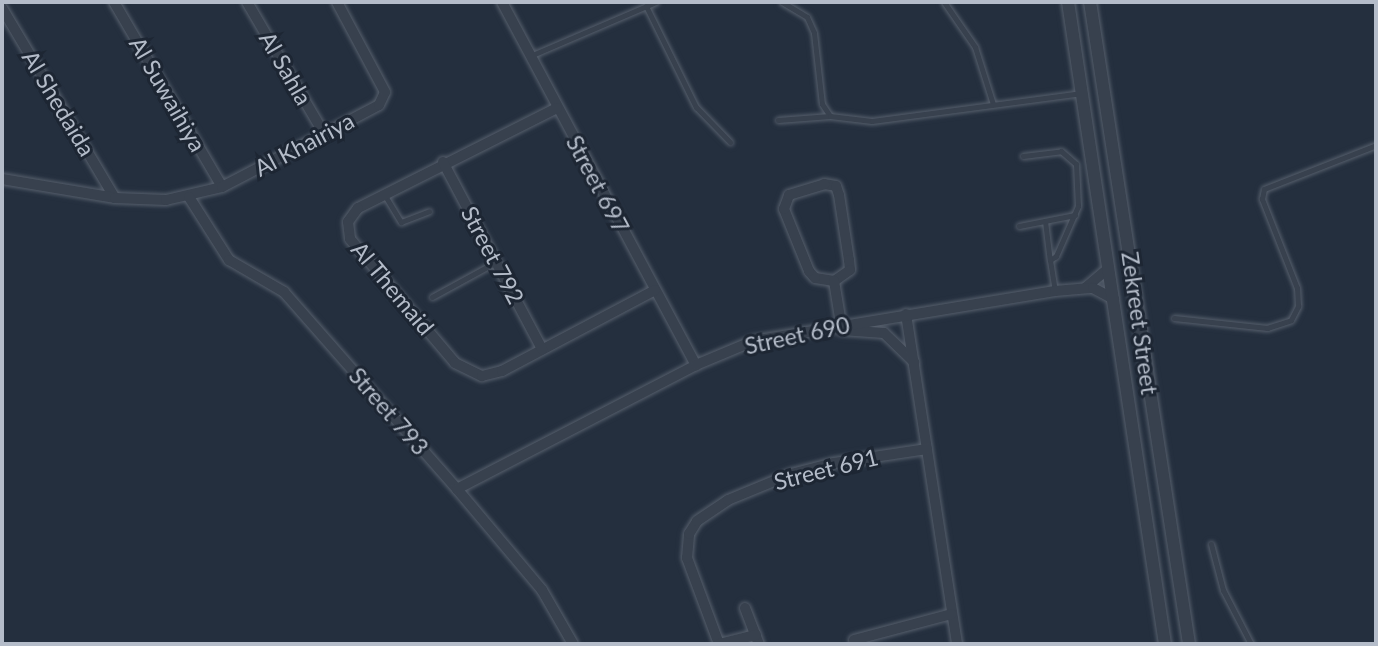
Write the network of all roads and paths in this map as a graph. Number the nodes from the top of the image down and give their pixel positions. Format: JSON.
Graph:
{"nodes":[{"id":1,"x":114,"y":2,"type":"edge"},
{"id":2,"x":247,"y":2,"type":"edge"},
{"id":3,"x":337,"y":2,"type":"edge"},
{"id":4,"x":502,"y":2,"type":"edge"},
{"id":5,"x":656,"y":2,"type":"edge"},
{"id":6,"x":782,"y":2,"type":"edge"},
{"id":7,"x":944,"y":2,"type":"edge"},
{"id":8,"x":1090,"y":2,"type":"edge"},
{"id":9,"x":1066,"y":4,"type":"edge"},
{"id":10,"x":646,"y":6,"type":"junction"},
{"id":11,"x":2,"y":8,"type":"edge"},
{"id":12,"x":529,"y":56,"type":"junction"},
{"id":13,"x":1082,"y":93,"type":"junction"},
{"id":14,"x":993,"y":104,"type":"junction"},
{"id":15,"x":557,"y":108,"type":"junction"},
{"id":16,"x":830,"y":116,"type":"junction"},
{"id":17,"x":778,"y":120,"type":"dead end"},
{"id":18,"x":324,"y":134,"type":"junction"},
{"id":19,"x":730,"y":142,"type":"dead end"},
{"id":20,"x":1376,"y":145,"type":"edge"},
{"id":21,"x":1023,"y":156,"type":"dead end"},
{"id":22,"x":443,"y":162,"type":"junction"},
{"id":23,"x":2,"y":179,"type":"edge"},
{"id":24,"x":222,"y":187,"type":"junction"},
{"id":25,"x":384,"y":194,"type":"junction"},
{"id":26,"x":189,"y":197,"type":"junction"},
{"id":27,"x":115,"y":198,"type":"junction"},
{"id":28,"x":429,"y":211,"type":"dead end"},
{"id":29,"x":1075,"y":215,"type":"junction"},
{"id":30,"x":1045,"y":221,"type":"junction"},
{"id":31,"x":1019,"y":226,"type":"dead end"},
{"id":32,"x":1050,"y":260,"type":"junction"},
{"id":33,"x":496,"y":262,"type":"junction"},
{"id":34,"x":1109,"y":268,"type":"junction"},
{"id":35,"x":834,"y":281,"type":"junction"},
{"id":36,"x":1085,"y":288,"type":"junction"},
{"id":37,"x":655,"y":290,"type":"junction"},
{"id":38,"x":1055,"y":291,"type":"junction"},
{"id":39,"x":432,"y":297,"type":"dead end"},
{"id":40,"x":1114,"y":299,"type":"junction"},
{"id":41,"x":906,"y":314,"type":"junction"},
{"id":42,"x":1174,"y":318,"type":"dead end"},
{"id":43,"x":839,"y":325,"type":"junction"},
{"id":44,"x":542,"y":349,"type":"junction"},
{"id":45,"x":914,"y":362,"type":"junction"},
{"id":46,"x":696,"y":365,"type":"junction"},
{"id":47,"x":928,"y":449,"type":"junction"},
{"id":48,"x":457,"y":488,"type":"junction"},
{"id":49,"x":1211,"y":544,"type":"dead end"},
{"id":50,"x":745,"y":608,"type":"dead end"},
{"id":51,"x":952,"y":614,"type":"junction"},
{"id":52,"x":757,"y":640,"type":"edge"},
{"id":53,"x":854,"y":640,"type":"dead end"},
{"id":54,"x":573,"y":644,"type":"edge"},
{"id":55,"x":719,"y":644,"type":"edge"},
{"id":56,"x":957,"y":644,"type":"edge"},
{"id":57,"x":1165,"y":644,"type":"edge"},
{"id":58,"x":1189,"y":644,"type":"edge"},
{"id":59,"x":1251,"y":644,"type":"edge"}],
"edges":[{"from":1,"to":24,"type":"street","name":"Al Suwaihiya"},
{"from":2,"to":18,"type":"street","name":"Al Sahla"},
{"from":3,"to":18,"type":"street","name":"Al Khairiya"},
{"from":4,"to":12,"type":"street","name":"Street 697"},
{"from":5,"to":10,"type":"lane"},
{"from":6,"to":16,"type":"lane"},
{"from":7,"to":14,"type":"lane"},
{"from":8,"to":58,"type":"street","name":"Zekreet Street"},
{"from":9,"to":13,"type":"street","name":"Zekreet Street"},
{"from":10,"to":12,"type":"lane"},
{"from":10,"to":19,"type":"lane"},
{"from":11,"to":27,"type":"street","name":"Al Shedaida"},
{"from":12,"to":15,"type":"street","name":"Street 697"},
{"from":13,"to":14,"type":"lane"},
{"from":13,"to":34,"type":"street","name":"Zekreet Street"},
{"from":14,"to":16,"type":"lane"},
{"from":15,"to":22,"type":"street","name":"Al Themaid"},
{"from":15,"to":37,"type":"street","name":"Street 697"},
{"from":16,"to":17,"type":"lane"},
{"from":18,"to":24,"type":"street","name":"Al Khairiya"},
{"from":20,"to":42,"type":"lane"},
{"from":21,"to":29,"type":"lane"},
{"from":22,"to":25,"type":"street","name":"Al Themaid"},
{"from":22,"to":33,"type":"street","name":"Street 792"},
{"from":23,"to":27,"type":"street","name":"Al Khairiya"},
{"from":24,"to":26,"type":"street","name":"Al Khairiya"},
{"from":25,"to":28,"type":"lane"},
{"from":25,"to":44,"type":"street","name":"Al Themaid"},
{"from":26,"to":27,"type":"street","name":"Al Khairiya"},
{"from":26,"to":48,"type":"street","name":"Street 793"},
{"from":29,"to":30,"type":"lane"},
{"from":29,"to":32,"type":"lane"},
{"from":30,"to":31,"type":"lane"},
{"from":30,"to":32,"type":"lane"},
{"from":32,"to":38,"type":"lane"},
{"from":33,"to":39,"type":"lane"},
{"from":33,"to":44,"type":"street","name":"Street 792"},
{"from":34,"to":36,"type":"street"},
{"from":34,"to":40,"type":"street","name":"Zekreet Street"},
{"from":35,"to":35,"type":"street"},
{"from":35,"to":43,"type":"street"},
{"from":36,"to":38,"type":"street","name":"Street 690"},
{"from":36,"to":40,"type":"street","name":"Street 690"},
{"from":37,"to":44,"type":"street","name":"Al Themaid"},
{"from":37,"to":46,"type":"street","name":"Street 697"},
{"from":38,"to":41,"type":"street","name":"Street 690"},
{"from":40,"to":57,"type":"street","name":"Zekreet Street"},
{"from":41,"to":43,"type":"street","name":"Street 690"},
{"from":41,"to":45,"type":"street"},
{"from":43,"to":45,"type":"street"},
{"from":43,"to":46,"type":"street","name":"Street 690"},
{"from":45,"to":47,"type":"street"},
{"from":46,"to":48,"type":"street","name":"Street 690"},
{"from":47,"to":51,"type":"street"},
{"from":47,"to":55,"type":"street","name":"Street 691"},
{"from":48,"to":54,"type":"street","name":"Street 793"},
{"from":49,"to":59,"type":"lane"},
{"from":50,"to":52,"type":"street"},
{"from":51,"to":53,"type":"street"},
{"from":51,"to":56,"type":"street"},
{"from":52,"to":55,"type":"street"}]}
